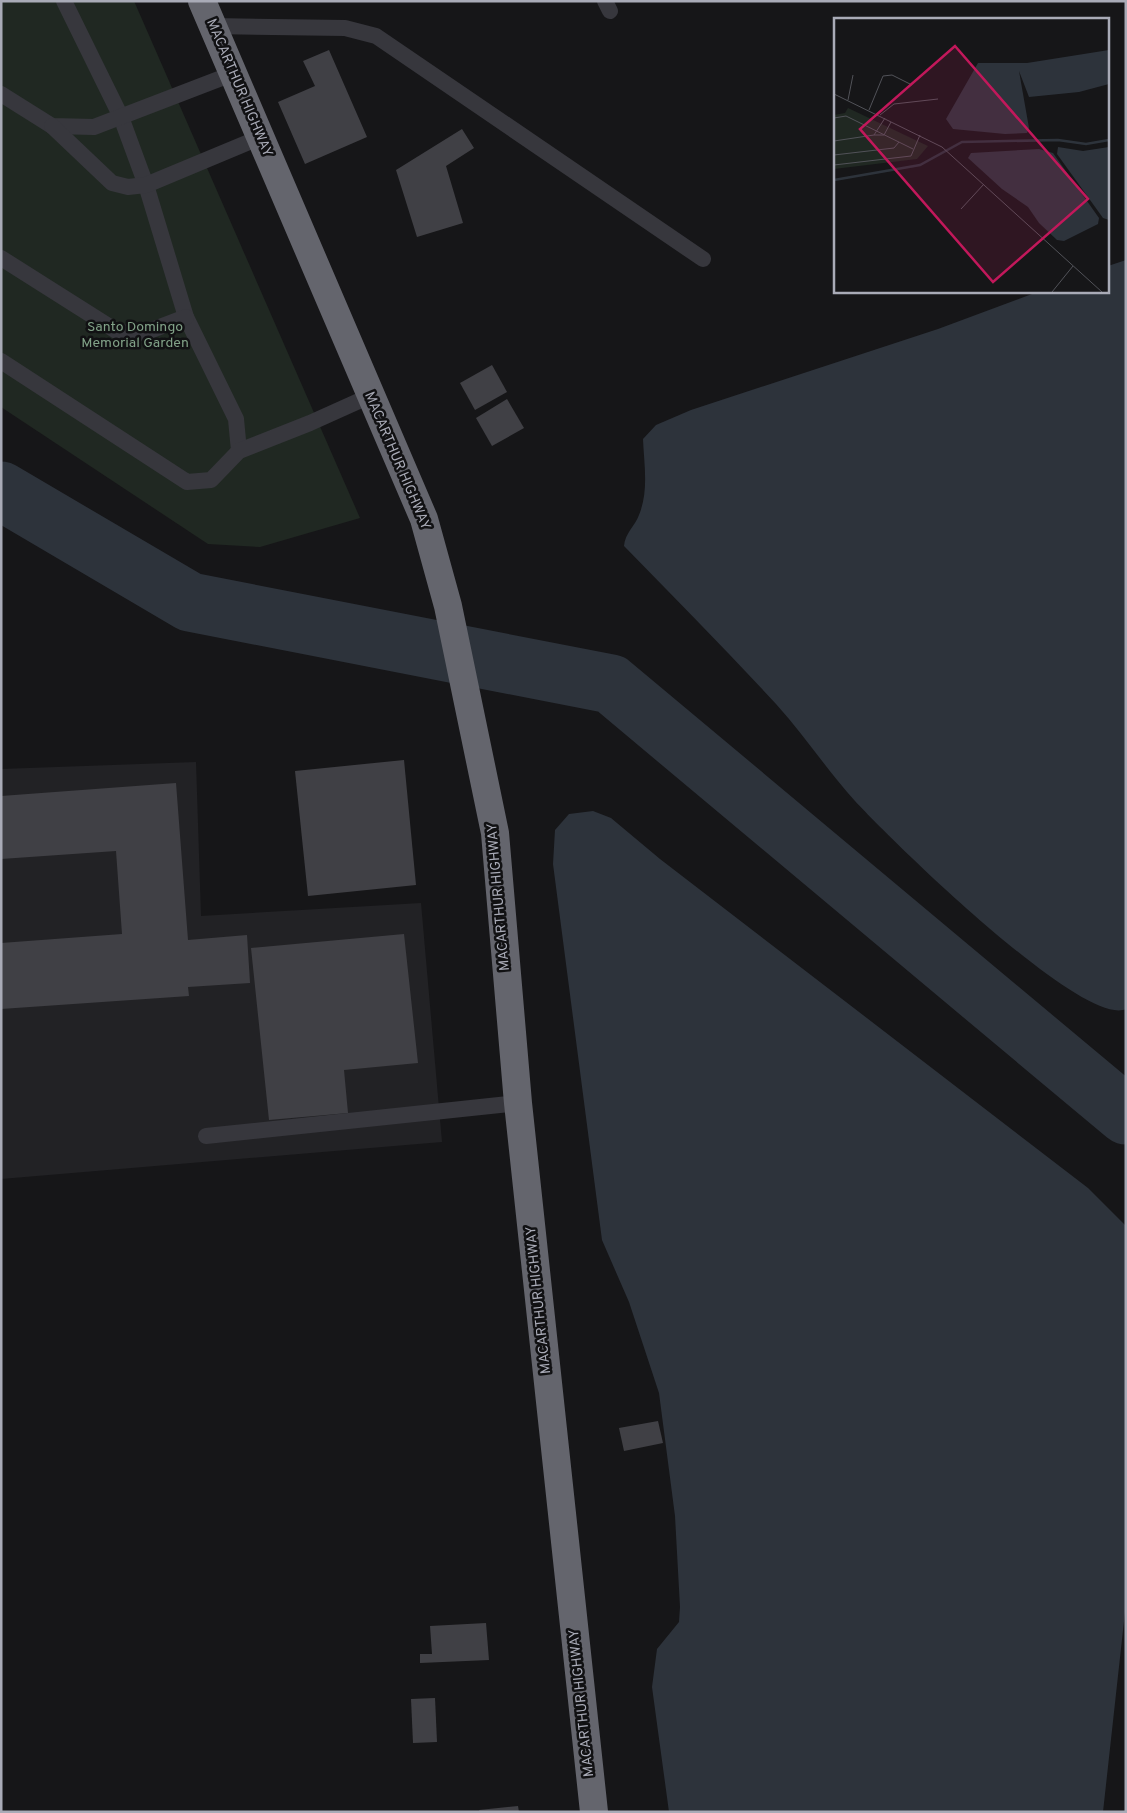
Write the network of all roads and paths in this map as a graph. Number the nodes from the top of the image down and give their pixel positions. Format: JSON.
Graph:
{"nodes":[{"id":1,"x":64,"y":1,"type":"edge"},
{"id":2,"x":202,"y":1,"type":"edge"},
{"id":3,"x":212,"y":26,"type":"junction"},
{"id":4,"x":232,"y":74,"type":"junction"},
{"id":5,"x":1,"y":94,"type":"edge"},
{"id":6,"x":121,"y":117,"type":"junction"},
{"id":7,"x":52,"y":126,"type":"junction"},
{"id":8,"x":260,"y":137,"type":"junction"},
{"id":9,"x":146,"y":185,"type":"junction"},
{"id":10,"x":1,"y":258,"type":"edge"},
{"id":11,"x":703,"y":259,"type":"dead end"},
{"id":12,"x":186,"y":317,"type":"junction"},
{"id":13,"x":1,"y":361,"type":"edge"},
{"id":14,"x":370,"y":396,"type":"junction"},
{"id":15,"x":238,"y":450,"type":"junction"},
{"id":16,"x":518,"y":1103,"type":"junction"},
{"id":17,"x":206,"y":1136,"type":"dead end"},
{"id":18,"x":594,"y":1812,"type":"edge"}],
"edges":[{"from":1,"to":6,"type":"lane"},
{"from":2,"to":3,"type":"highway","name":"MACARTHUR HIGHWAY"},
{"from":3,"to":4,"type":"highway","name":"MACARTHUR HIGHWAY"},
{"from":3,"to":11,"type":"lane"},
{"from":4,"to":6,"type":"lane"},
{"from":4,"to":8,"type":"highway","name":"MACARTHUR HIGHWAY"},
{"from":5,"to":7,"type":"lane"},
{"from":6,"to":7,"type":"lane"},
{"from":6,"to":9,"type":"lane"},
{"from":7,"to":9,"type":"lane"},
{"from":8,"to":9,"type":"lane"},
{"from":8,"to":14,"type":"highway","name":"MACARTHUR HIGHWAY"},
{"from":9,"to":12,"type":"lane"},
{"from":10,"to":12,"type":"lane"},
{"from":12,"to":15,"type":"lane"},
{"from":13,"to":15,"type":"lane"},
{"from":14,"to":15,"type":"lane"},
{"from":14,"to":16,"type":"highway","name":"MACARTHUR HIGHWAY"},
{"from":16,"to":17,"type":"lane"},
{"from":16,"to":18,"type":"highway","name":"MACARTHUR HIGHWAY"}]}
